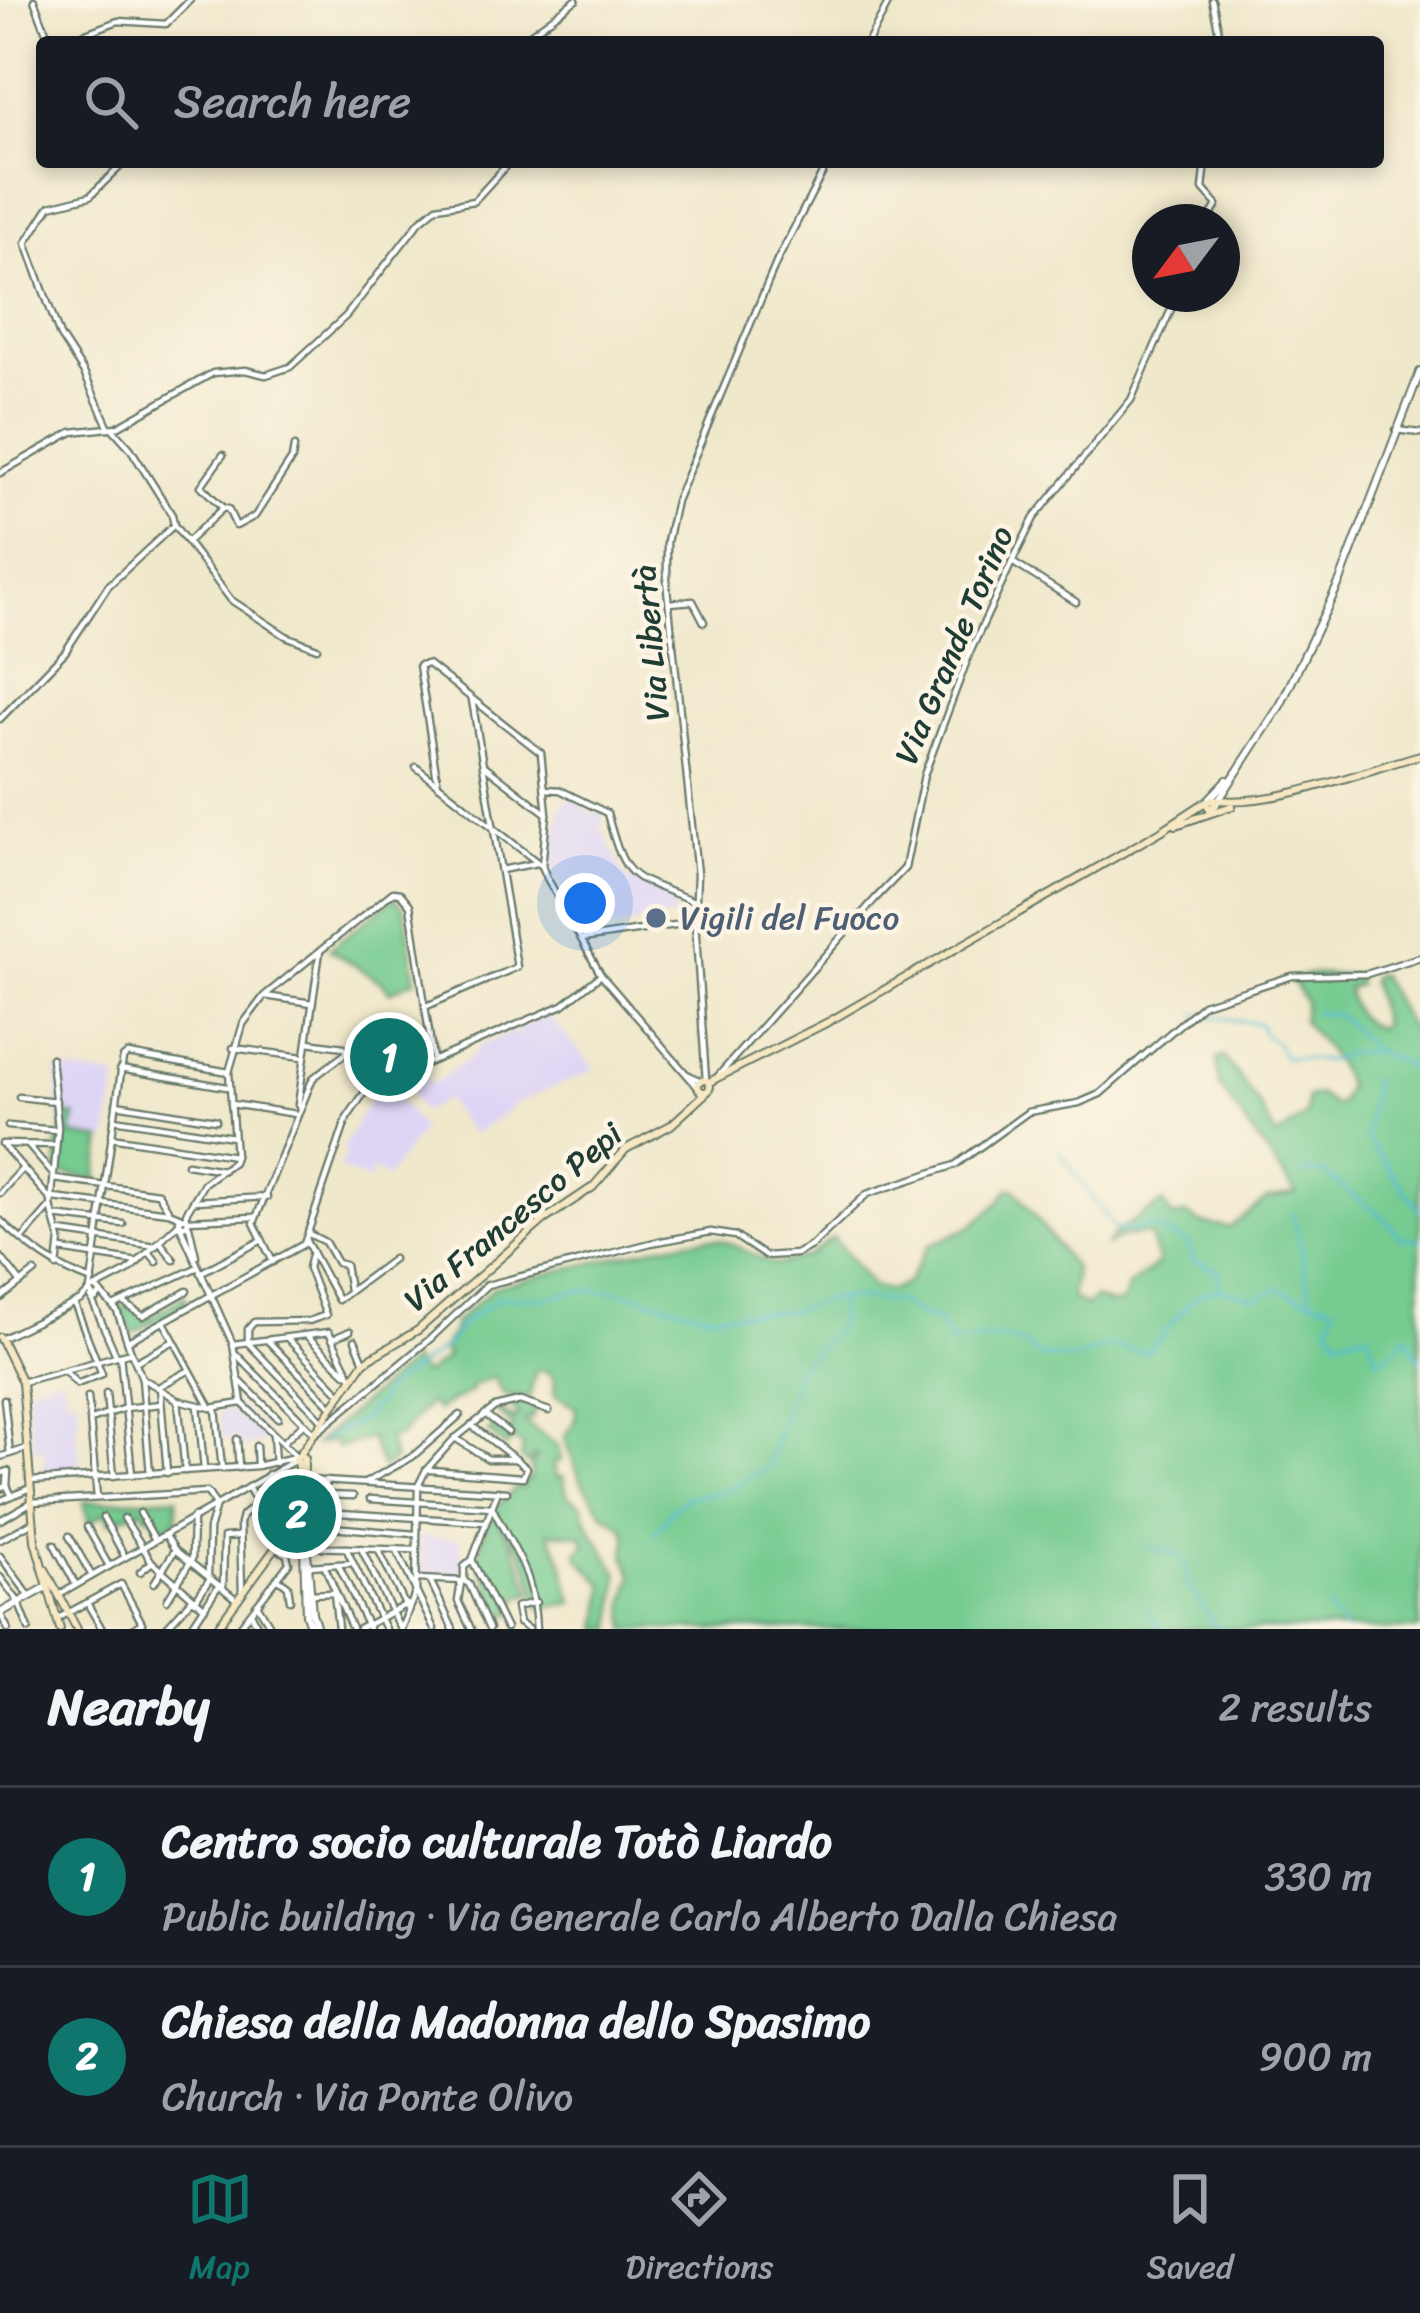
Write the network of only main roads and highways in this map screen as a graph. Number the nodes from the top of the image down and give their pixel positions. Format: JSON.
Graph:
{"nodes":[{"id":1,"x":1420,"y":755,"type":"edge"},
{"id":2,"x":743,"y":1065,"type":"junction"},
{"id":3,"x":705,"y":1086,"type":"junction"},
{"id":4,"x":1,"y":1338,"type":"edge"},
{"id":5,"x":40,"y":1560,"type":"junction"},
{"id":6,"x":54,"y":1596,"type":"junction"},
{"id":7,"x":218,"y":1628,"type":"edge"},
{"id":8,"x":60,"y":1629,"type":"edge"},
{"id":9,"x":77,"y":1629,"type":"edge"}],
"edges":[{"from":1,"to":2,"type":"main road"},
{"from":2,"to":3,"type":"main road"},
{"from":2,"to":3,"type":"main road"},
{"from":3,"to":7,"type":"main road","name":"Via Francesco Pepi"},
{"from":4,"to":5,"type":"main road"},
{"from":5,"to":6,"type":"main road"},
{"from":5,"to":6,"type":"main road"},
{"from":6,"to":8,"type":"main road"},
{"from":6,"to":9,"type":"main road"}]}
